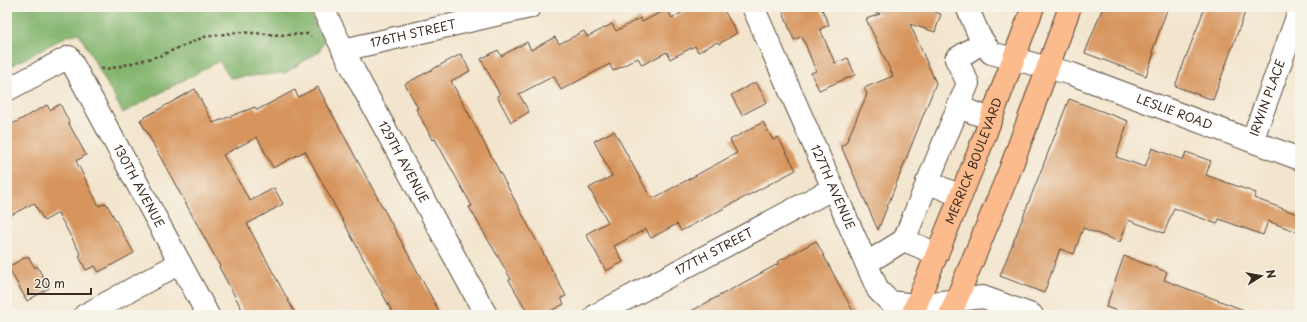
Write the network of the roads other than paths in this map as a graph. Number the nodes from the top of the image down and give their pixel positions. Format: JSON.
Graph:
{"nodes":[{"id":1,"x":322,"y":7,"type":"edge"},
{"id":2,"x":530,"y":7,"type":"edge"},
{"id":3,"x":753,"y":7,"type":"edge"},
{"id":4,"x":967,"y":7,"type":"edge"},
{"id":5,"x":1033,"y":7,"type":"edge"},
{"id":6,"x":1070,"y":7,"type":"edge"},
{"id":7,"x":1297,"y":24,"type":"edge"},
{"id":8,"x":983,"y":42,"type":"junction"},
{"id":9,"x":343,"y":50,"type":"junction"},
{"id":10,"x":1014,"y":59,"type":"junction"},
{"id":11,"x":1048,"y":68,"type":"junction"},
{"id":12,"x":7,"y":90,"type":"edge"},
{"id":13,"x":958,"y":107,"type":"junction"},
{"id":14,"x":991,"y":120,"type":"junction"},
{"id":15,"x":1252,"y":141,"type":"junction"},
{"id":16,"x":1300,"y":159,"type":"edge"},
{"id":17,"x":927,"y":182,"type":"junction"},
{"id":18,"x":832,"y":189,"type":"junction"},
{"id":19,"x":961,"y":196,"type":"junction"},
{"id":20,"x":904,"y":240,"type":"junction"},
{"id":21,"x":937,"y":254,"type":"junction"},
{"id":22,"x":180,"y":263,"type":"junction"},
{"id":23,"x":867,"y":263,"type":"junction"},
{"id":24,"x":953,"y":308,"type":"edge"},
{"id":25,"x":914,"y":310,"type":"edge"},
{"id":26,"x":85,"y":315,"type":"edge"},
{"id":27,"x":208,"y":315,"type":"edge"},
{"id":28,"x":486,"y":315,"type":"edge"},
{"id":29,"x":596,"y":315,"type":"edge"},
{"id":30,"x":1032,"y":315,"type":"edge"}],
"edges":[{"from":1,"to":9,"type":"street","name":"129TH AVENUE"},
{"from":2,"to":9,"type":"street","name":"176TH STREET"},
{"from":3,"to":18,"type":"street","name":"127TH AVENUE"},
{"from":4,"to":8,"type":"street"},
{"from":5,"to":10,"type":"main road","name":"MERRICK BOULEVARD"},
{"from":6,"to":11,"type":"main road"},
{"from":7,"to":15,"type":"street","name":"IRWIN PLACE"},
{"from":8,"to":10,"type":"street","name":"LESLIE ROAD"},
{"from":8,"to":13,"type":"street"},
{"from":9,"to":28,"type":"street","name":"129TH AVENUE"},
{"from":10,"to":11,"type":"street","name":"LESLIE ROAD"},
{"from":10,"to":14,"type":"main road","name":"MERRICK BOULEVARD"},
{"from":11,"to":15,"type":"street","name":"LESLIE ROAD"},
{"from":11,"to":24,"type":"main road"},
{"from":12,"to":22,"type":"street","name":"130TH AVENUE"},
{"from":13,"to":14,"type":"street"},
{"from":13,"to":17,"type":"street"},
{"from":14,"to":19,"type":"main road","name":"MERRICK BOULEVARD"},
{"from":15,"to":16,"type":"street","name":"LESLIE ROAD"},
{"from":17,"to":19,"type":"street"},
{"from":17,"to":20,"type":"street"},
{"from":18,"to":23,"type":"street","name":"127TH AVENUE"},
{"from":18,"to":29,"type":"street","name":"177TH STREET"},
{"from":19,"to":21,"type":"main road","name":"MERRICK BOULEVARD"},
{"from":20,"to":21,"type":"street"},
{"from":20,"to":23,"type":"street"},
{"from":21,"to":25,"type":"main road","name":"MERRICK BOULEVARD"},
{"from":22,"to":26,"type":"street"},
{"from":22,"to":27,"type":"street","name":"130TH AVENUE"},
{"from":23,"to":25,"type":"street","name":"127TH AVENUE"},
{"from":24,"to":25,"type":"street","name":"127TH AVENUE"},
{"from":24,"to":30,"type":"street","name":"127TH AVENUE"}]}
